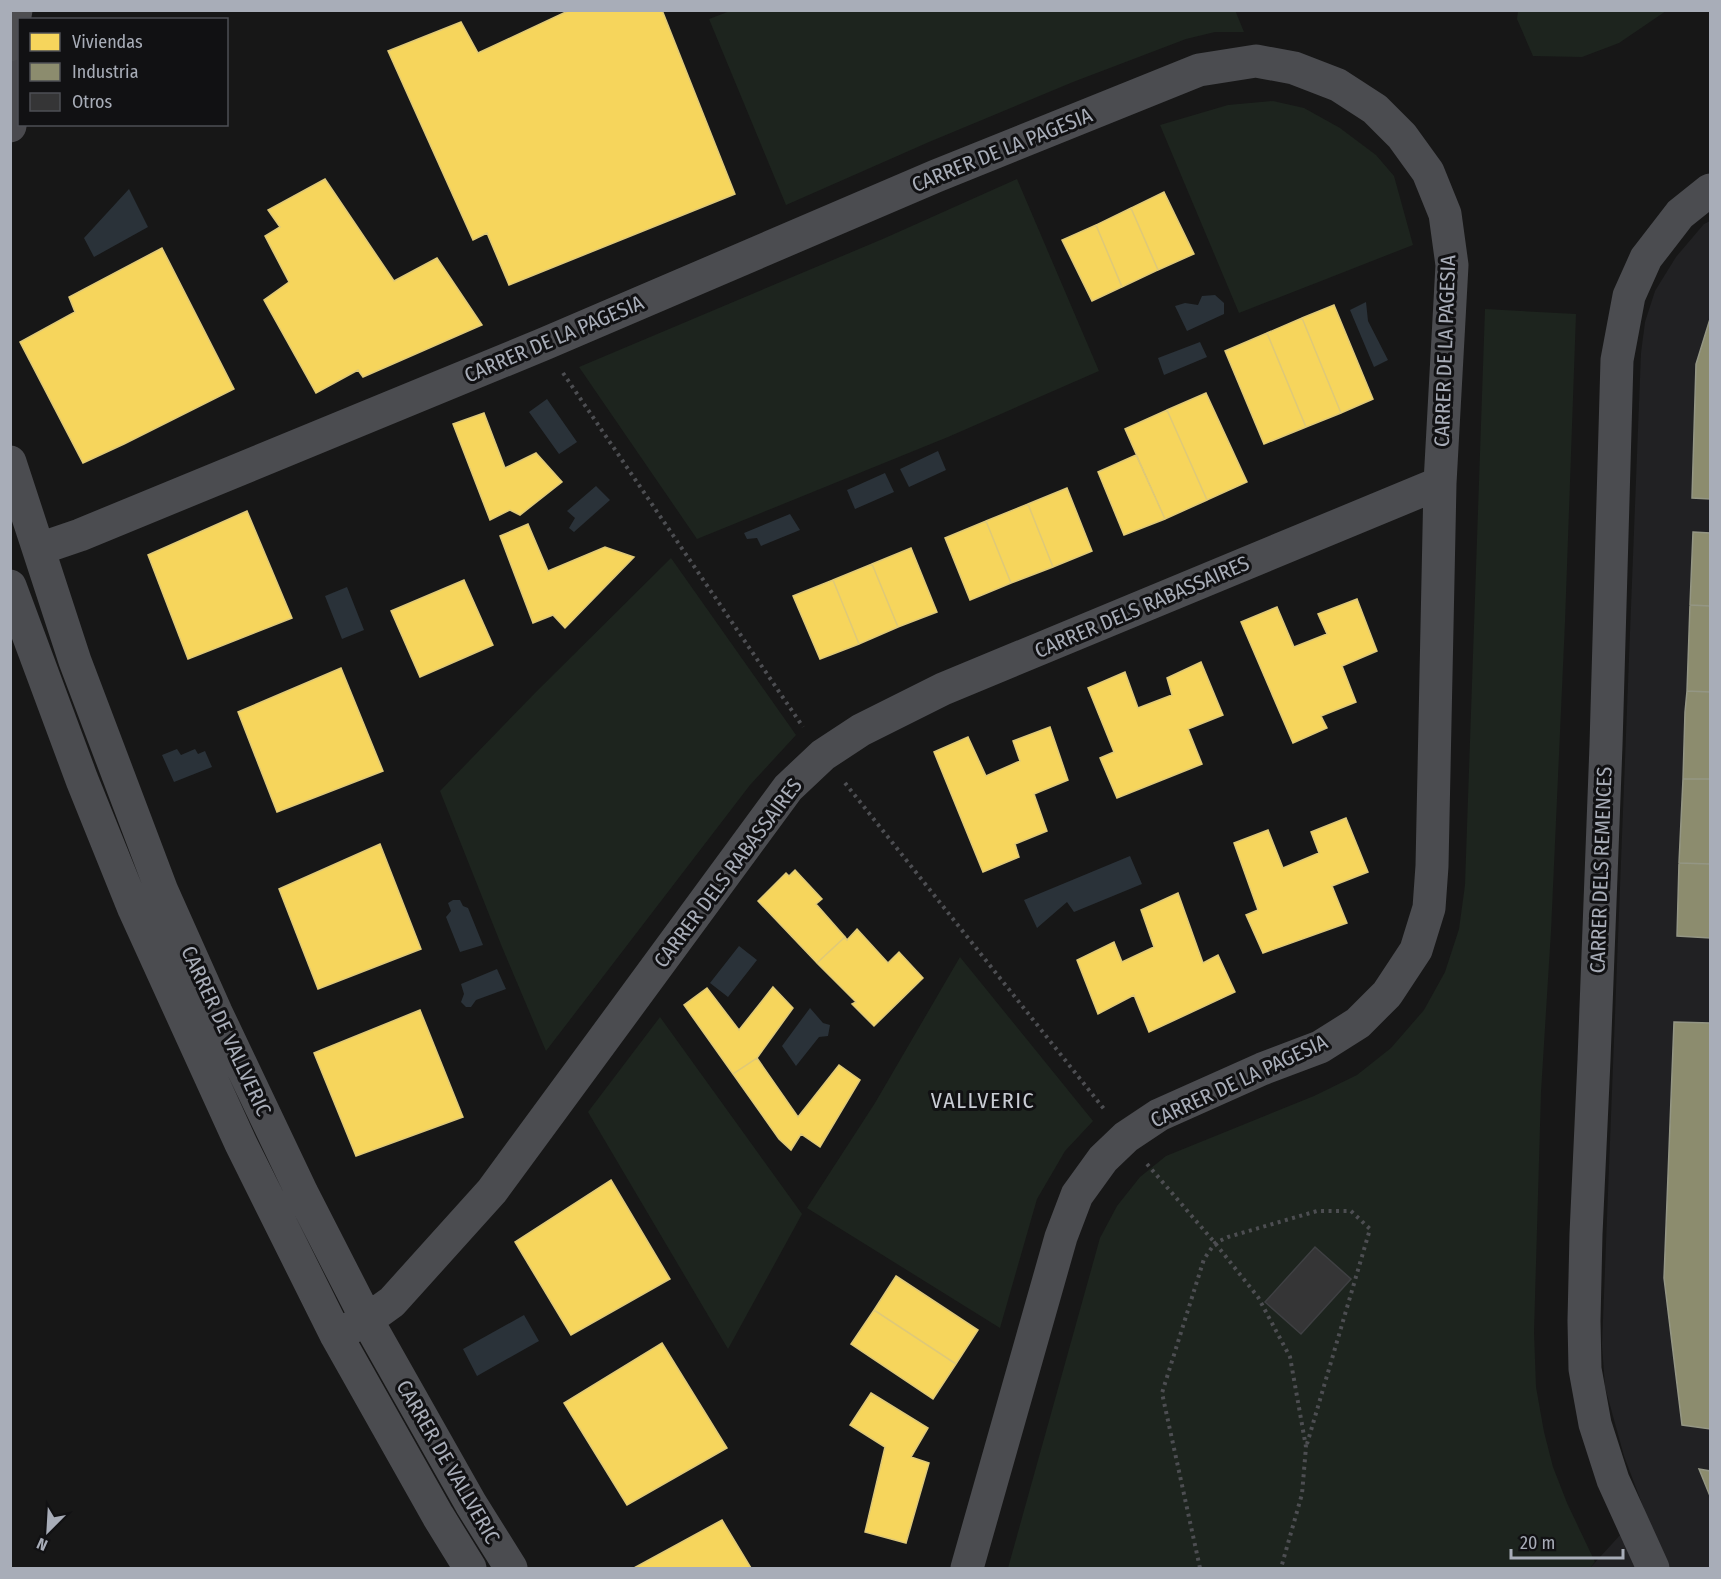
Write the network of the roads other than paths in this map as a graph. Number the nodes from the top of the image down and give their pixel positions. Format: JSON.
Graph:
{"nodes":[{"id":1,"x":16,"y":10,"type":"edge"},
{"id":2,"x":10,"y":45,"type":"edge"},
{"id":3,"x":10,"y":66,"type":"edge"},
{"id":4,"x":10,"y":126,"type":"edge"},
{"id":5,"x":1710,"y":190,"type":"edge"},
{"id":6,"x":10,"y":462,"type":"edge"},
{"id":7,"x":1440,"y":483,"type":"junction"},
{"id":8,"x":39,"y":549,"type":"junction"},
{"id":9,"x":10,"y":586,"type":"edge"},
{"id":10,"x":367,"y":1320,"type":"junction"},
{"id":11,"x":336,"y":1335,"type":"junction"},
{"id":12,"x":470,"y":1569,"type":"edge"},
{"id":13,"x":511,"y":1569,"type":"edge"},
{"id":14,"x":967,"y":1569,"type":"edge"},
{"id":15,"x":1653,"y":1569,"type":"edge"}],
"edges":[{"from":1,"to":2,"type":"highway"},
{"from":3,"to":4,"type":"main road"},
{"from":5,"to":15,"type":"street","name":"CARRER DELS REMENCES"},
{"from":6,"to":8,"type":"street","name":"CARRER DE VALLVERIC"},
{"from":7,"to":8,"type":"street","name":"CARRER DE LA PAGESIA"},
{"from":7,"to":10,"type":"street","name":"CARRER DELS RABASSAIRES"},
{"from":7,"to":14,"type":"street","name":"CARRER DE LA PAGESIA"},
{"from":8,"to":10,"type":"street","name":"CARRER DE VALLVERIC"},
{"from":9,"to":11,"type":"street","name":"CARRER DE VALLVERIC"},
{"from":10,"to":11,"type":"street","name":"CARRER DELS RABASSAIRES"},
{"from":10,"to":13,"type":"street","name":"CARRER DE VALLVERIC"},
{"from":11,"to":12,"type":"street","name":"CARRER DE VALLVERIC"}]}
